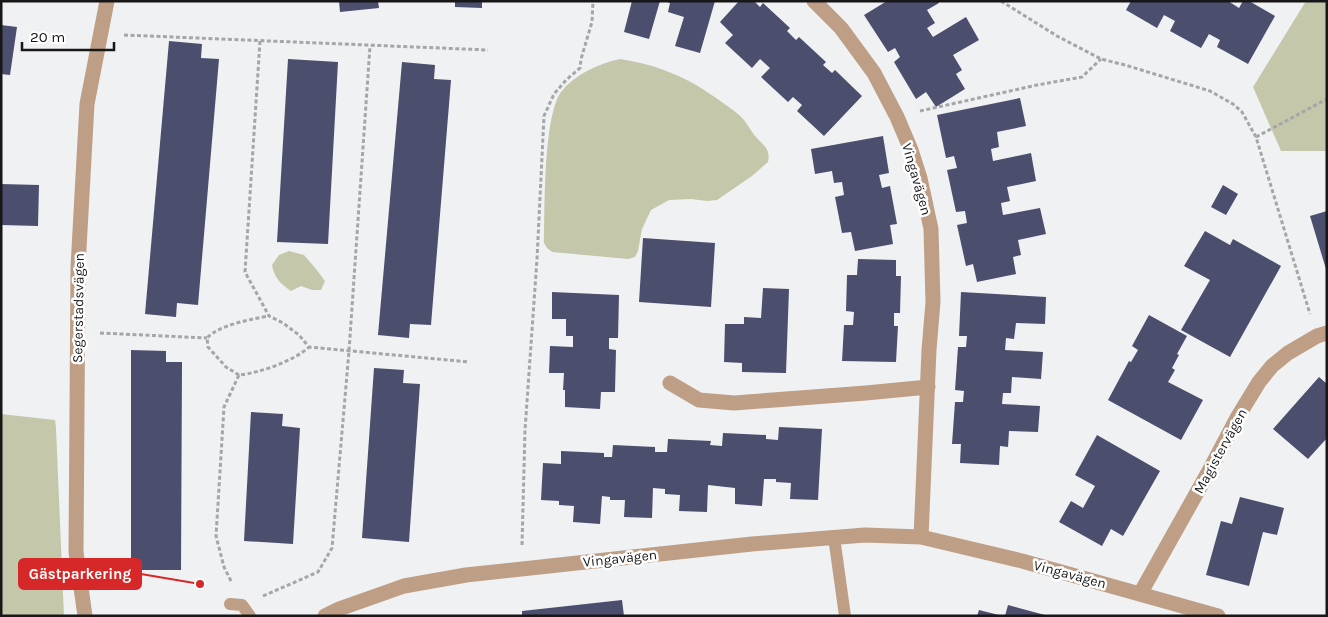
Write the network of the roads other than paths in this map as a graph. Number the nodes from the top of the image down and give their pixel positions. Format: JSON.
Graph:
{"nodes":[{"id":1,"x":106,"y":1,"type":"edge"},
{"id":2,"x":814,"y":1,"type":"edge"},
{"id":3,"x":1322,"y":335,"type":"edge"},
{"id":4,"x":670,"y":383,"type":"dead end"},
{"id":5,"x":928,"y":387,"type":"junction"},
{"id":6,"x":921,"y":537,"type":"junction"},
{"id":7,"x":834,"y":538,"type":"junction"},
{"id":8,"x":1140,"y":594,"type":"junction"},
{"id":9,"x":85,"y":616,"type":"edge"},
{"id":10,"x":325,"y":616,"type":"edge"},
{"id":11,"x":846,"y":616,"type":"edge"},
{"id":12,"x":1218,"y":616,"type":"edge"}],
"edges":[{"from":1,"to":9,"type":"street","name":"Segerstadsvägen"},
{"from":2,"to":5,"type":"street","name":"Vingavägen"},
{"from":3,"to":8,"type":"street","name":"Magistervägen"},
{"from":4,"to":5,"type":"street"},
{"from":5,"to":6,"type":"street","name":"Vingavägen"},
{"from":6,"to":7,"type":"street","name":"Vingavägen"},
{"from":6,"to":8,"type":"street","name":"Vingavägen"},
{"from":7,"to":10,"type":"street","name":"Vingavägen"},
{"from":7,"to":11,"type":"lane"},
{"from":8,"to":12,"type":"street","name":"Vingavägen"}]}
